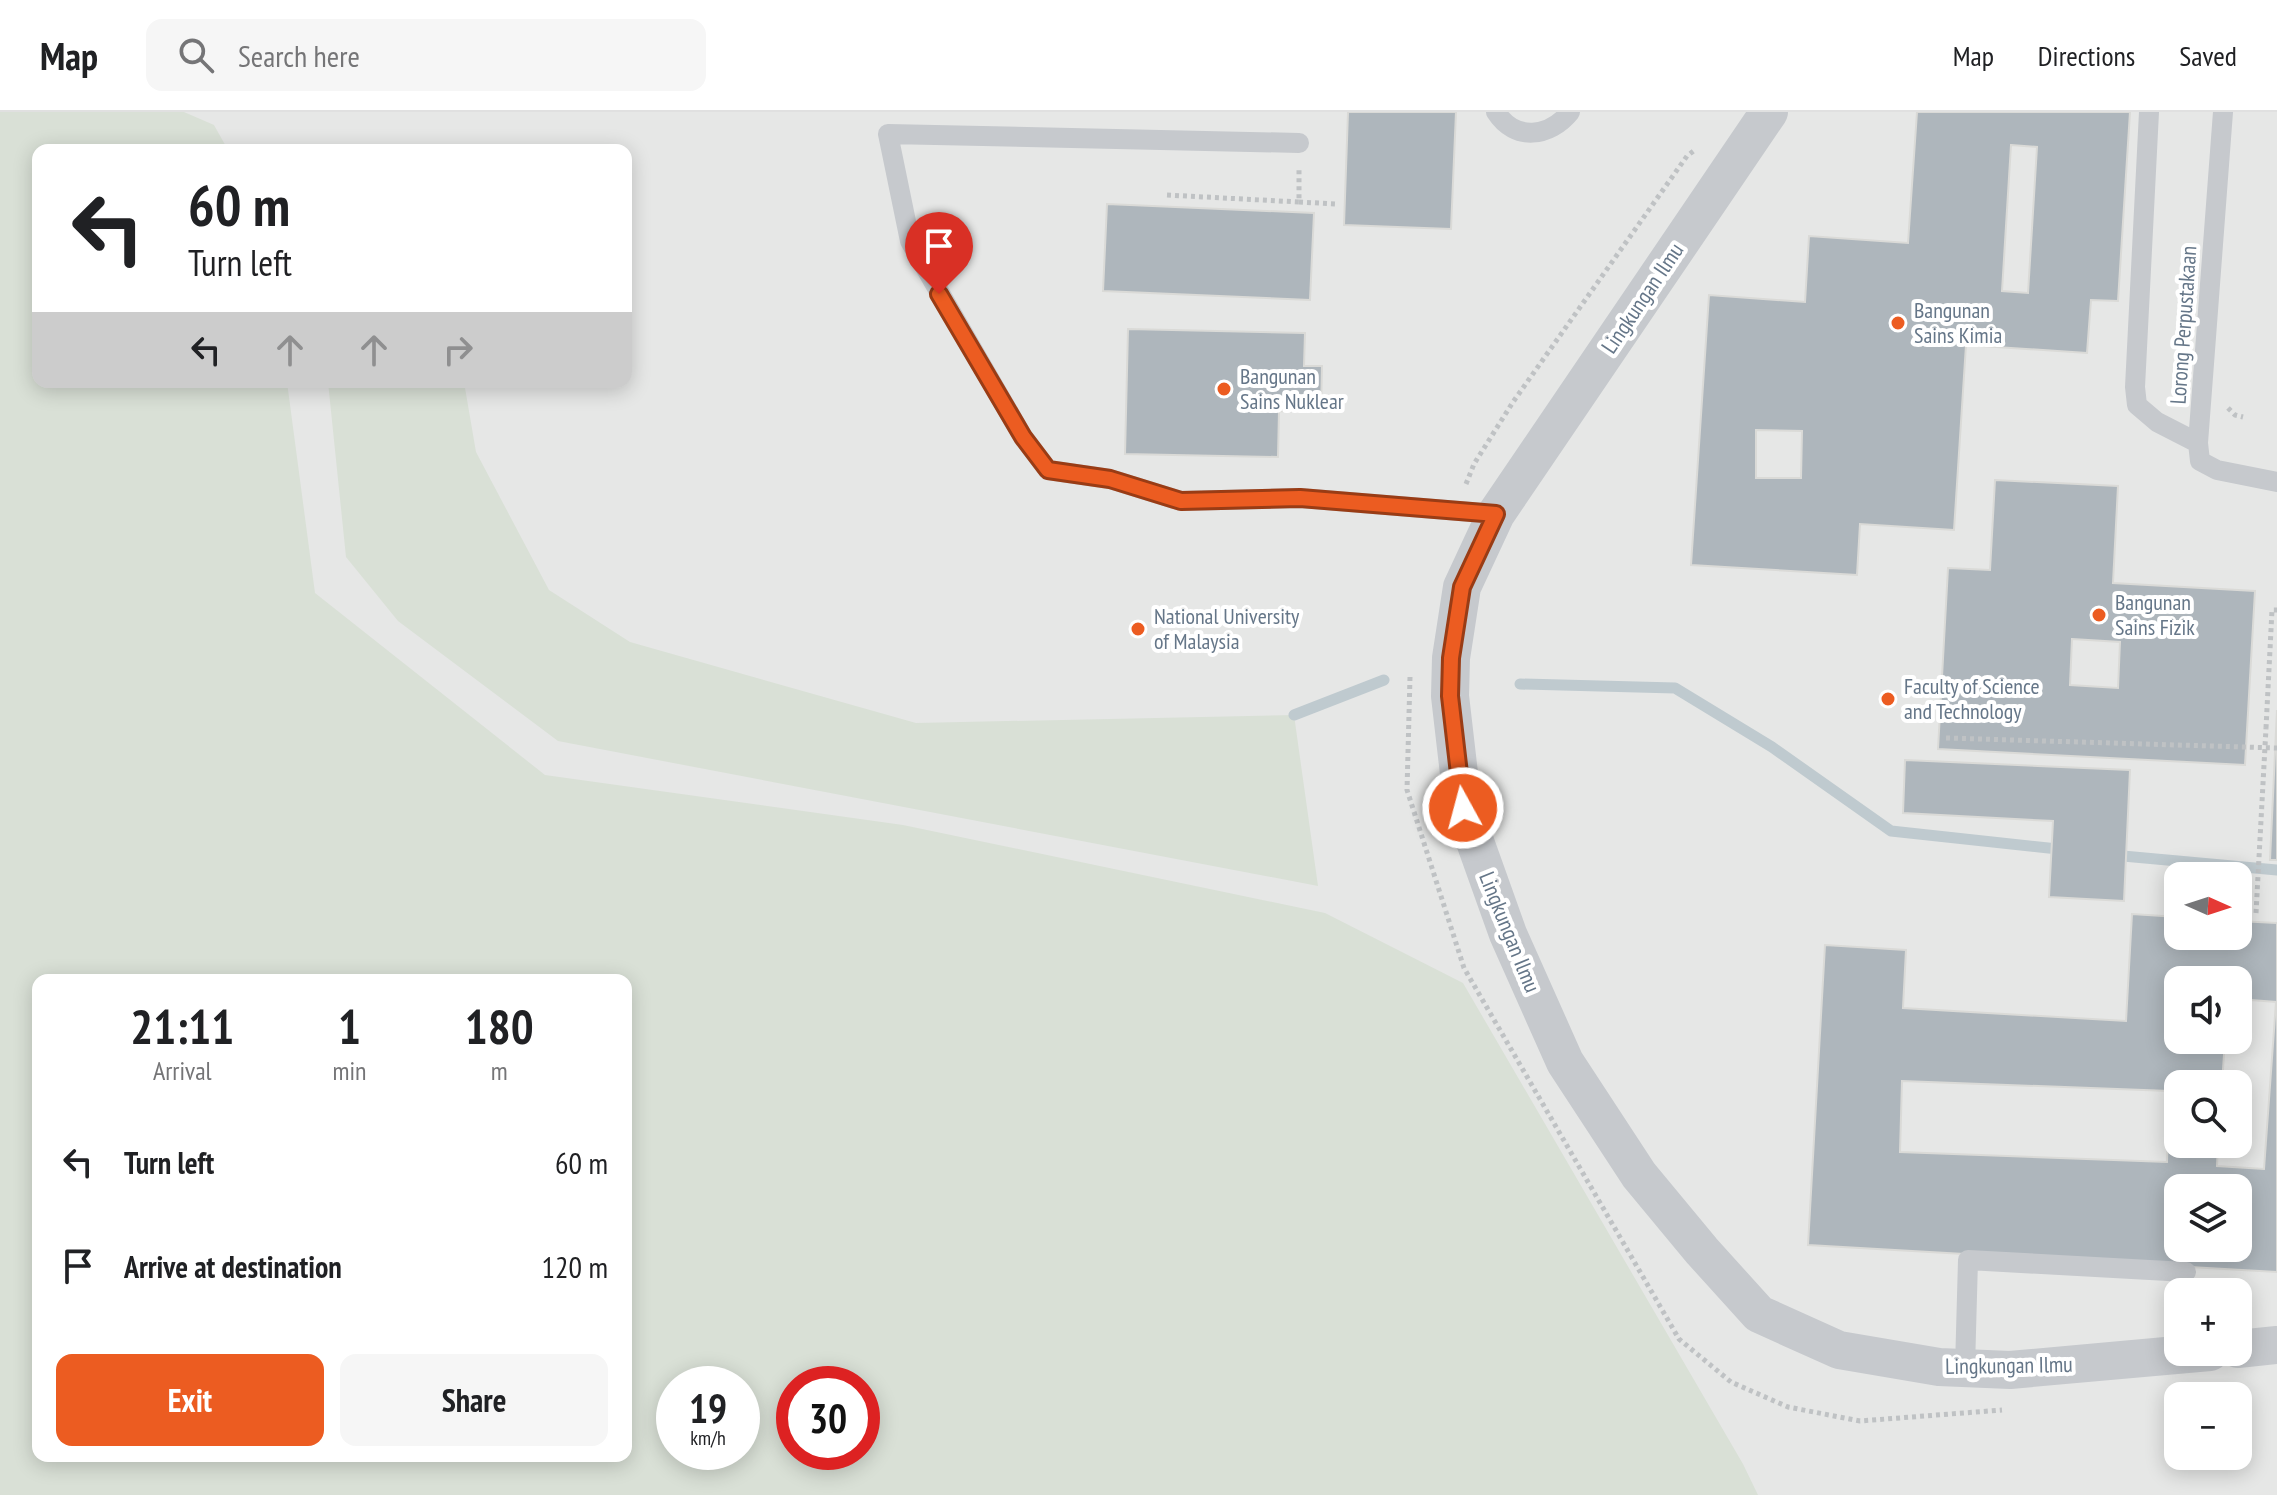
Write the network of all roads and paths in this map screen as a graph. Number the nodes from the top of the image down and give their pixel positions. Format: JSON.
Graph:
{"nodes":[{"id":1,"x":889,"y":112,"type":"edge"},
{"id":2,"x":1496,"y":112,"type":"edge"},
{"id":3,"x":1570,"y":112,"type":"edge"},
{"id":4,"x":1769,"y":112,"type":"edge"},
{"id":5,"x":2149,"y":112,"type":"edge"},
{"id":6,"x":2223,"y":112,"type":"edge"},
{"id":7,"x":888,"y":134,"type":"junction"},
{"id":8,"x":1704,"y":142,"type":"dead end"},
{"id":9,"x":1299,"y":143,"type":"joint"},
{"id":10,"x":1167,"y":195,"type":"dead end"},
{"id":11,"x":1299,"y":202,"type":"junction"},
{"id":12,"x":1337,"y":204,"type":"dead end"},
{"id":13,"x":2198,"y":443,"type":"junction"},
{"id":14,"x":2277,"y":482,"type":"edge"},
{"id":15,"x":1466,"y":484,"type":"dead end"},
{"id":16,"x":1496,"y":514,"type":"junction"},
{"id":17,"x":2277,"y":610,"type":"edge"},
{"id":18,"x":1411,"y":664,"type":"dead end"},
{"id":19,"x":1946,"y":738,"type":"dead end"},
{"id":20,"x":2277,"y":748,"type":"edge"},
{"id":21,"x":2256,"y":913,"type":"dead end"},
{"id":22,"x":2186,"y":1272,"type":"dead end"},
{"id":23,"x":2277,"y":1345,"type":"edge"},
{"id":24,"x":2252,"y":1348,"type":"edge"},
{"id":25,"x":2164,"y":1357,"type":"edge"},
{"id":26,"x":1965,"y":1368,"type":"junction"},
{"id":27,"x":2012,"y":1408,"type":"dead end"}],
"edges":[{"from":1,"to":7,"type":"lane"},
{"from":2,"to":3,"type":"lane"},
{"from":4,"to":16,"type":"street","name":"Lingkungan Ilmu"},
{"from":5,"to":13,"type":"lane"},
{"from":6,"to":13,"type":"lane","name":"Lorong Perpustakaan"},
{"from":7,"to":9,"type":"lane"},
{"from":7,"to":16,"type":"lane"},
{"from":8,"to":15,"type":"path"},
{"from":9,"to":11,"type":"path"},
{"from":10,"to":11,"type":"path"},
{"from":11,"to":12,"type":"path"},
{"from":13,"to":14,"type":"lane"},
{"from":16,"to":26,"type":"street","name":"Lingkungan Ilmu"},
{"from":17,"to":21,"type":"path","bridge":true},
{"from":18,"to":27,"type":"path"},
{"from":19,"to":20,"type":"path"},
{"from":22,"to":26,"type":"lane"},
{"from":23,"to":24,"type":"street"},
{"from":25,"to":26,"type":"street","name":"Lingkungan Ilmu"}]}
